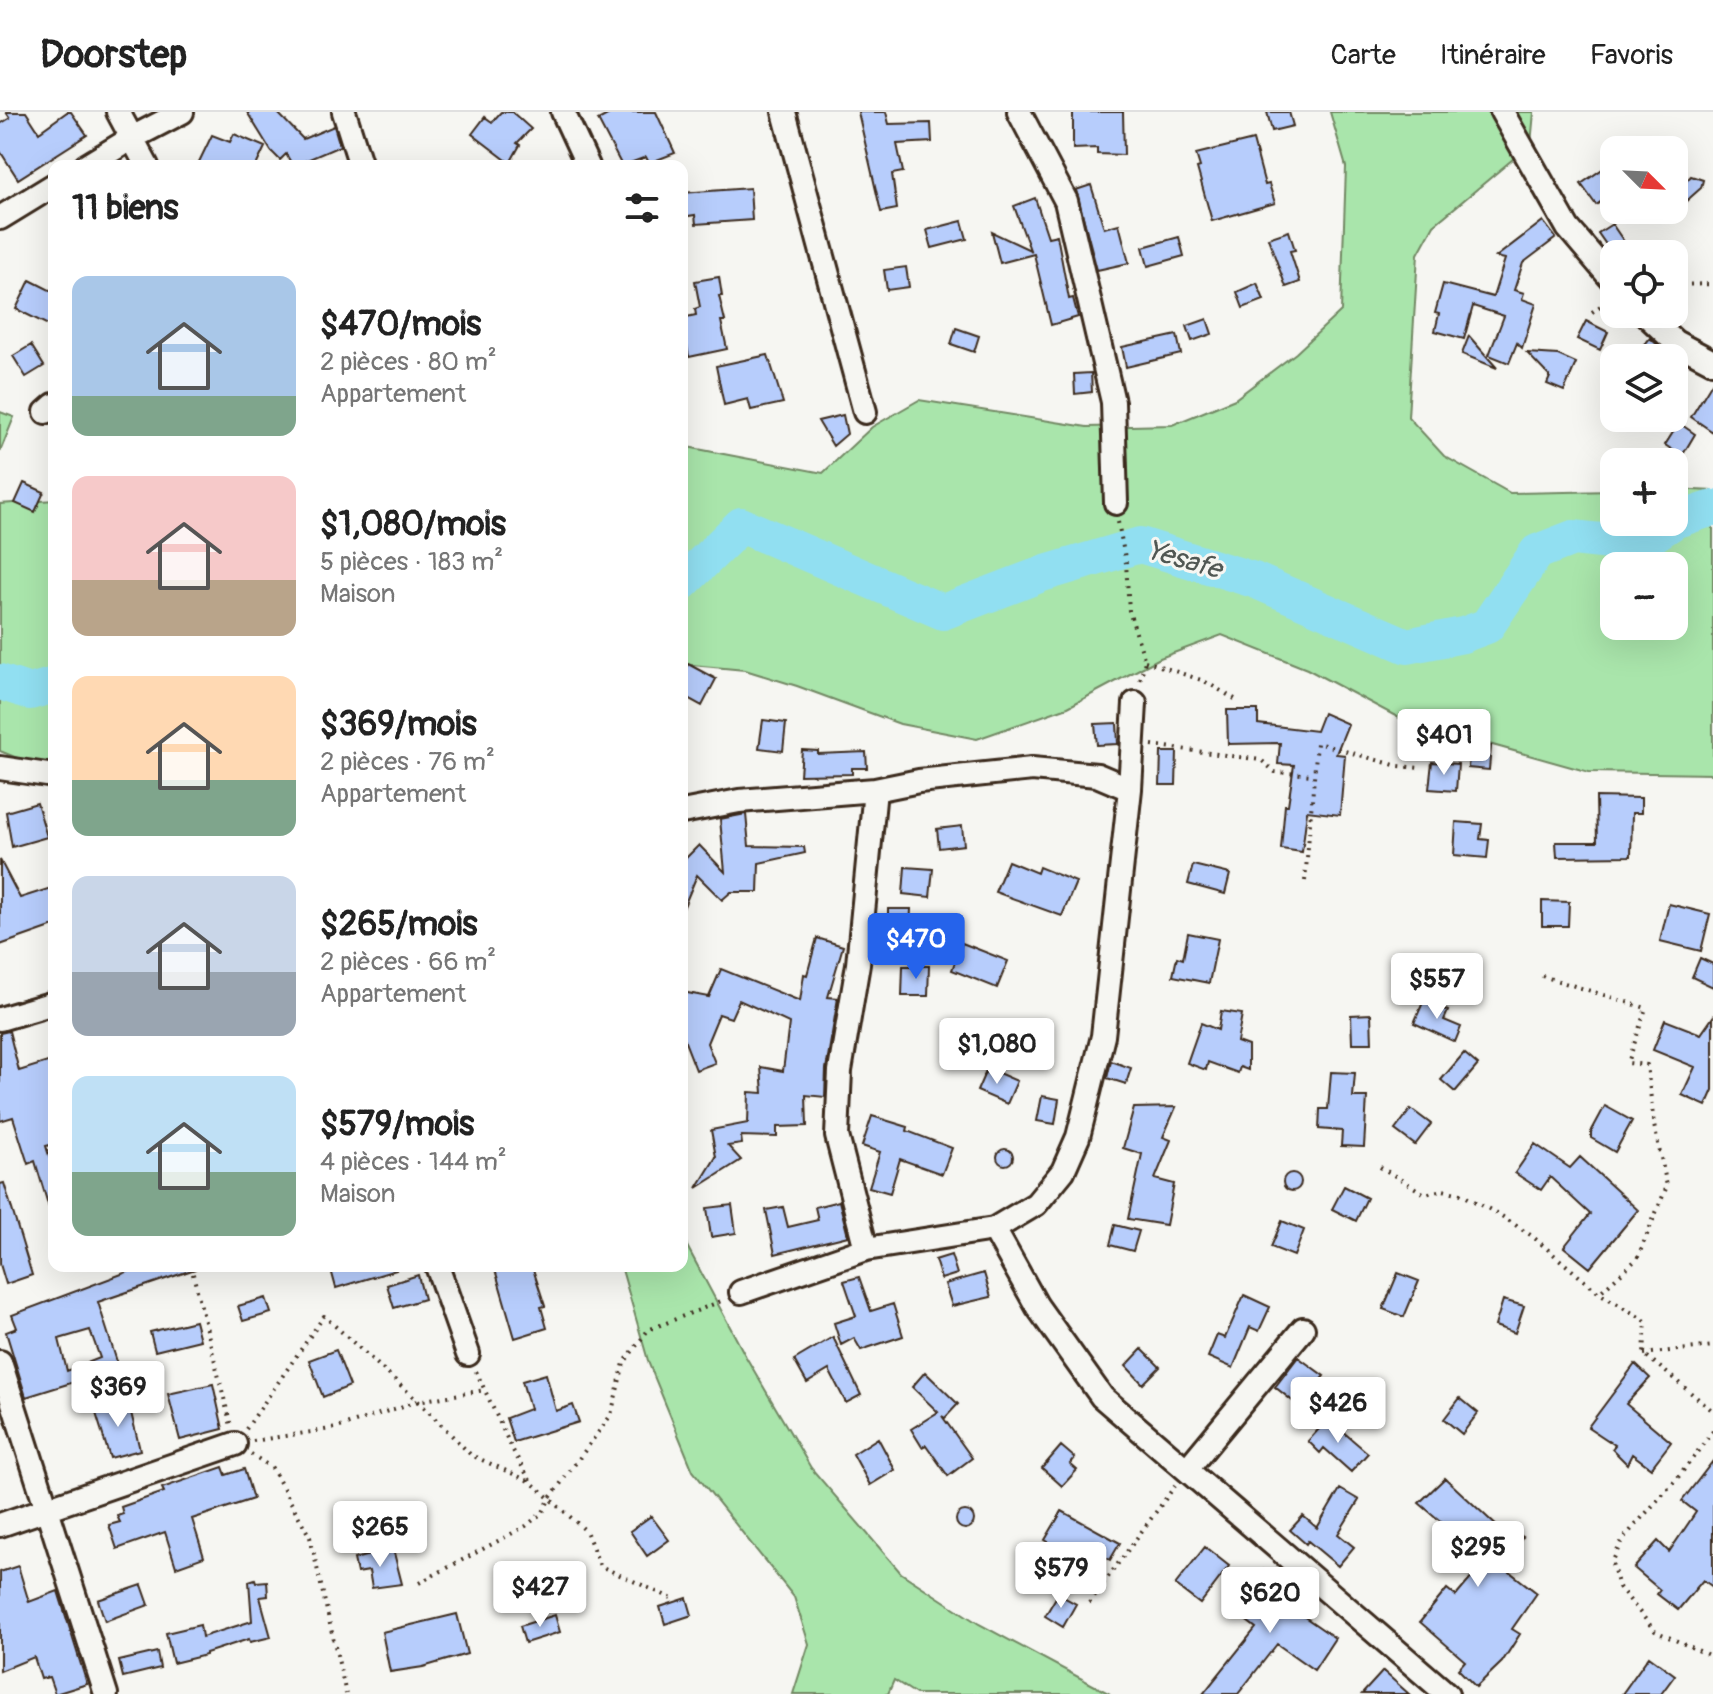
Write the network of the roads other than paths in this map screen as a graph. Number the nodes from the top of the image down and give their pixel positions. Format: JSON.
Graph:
{"nodes":[{"id":1,"x":118,"y":112,"type":"edge"},
{"id":2,"x":182,"y":112,"type":"edge"},
{"id":3,"x":344,"y":112,"type":"edge"},
{"id":4,"x":563,"y":112,"type":"edge"},
{"id":5,"x":784,"y":112,"type":"edge"},
{"id":6,"x":1019,"y":112,"type":"edge"},
{"id":7,"x":1502,"y":112,"type":"edge"},
{"id":8,"x":132,"y":138,"type":"junction"},
{"id":9,"x":96,"y":160,"type":"edge"},
{"id":10,"x":144,"y":160,"type":"edge"},
{"id":11,"x":359,"y":160,"type":"edge"},
{"id":12,"x":585,"y":160,"type":"edge"},
{"id":13,"x":48,"y":189,"type":"edge"},
{"id":14,"x":0,"y":218,"type":"edge"},
{"id":15,"x":1600,"y":266,"type":"edge"},
{"id":16,"x":1660,"y":328,"type":"edge"},
{"id":17,"x":1713,"y":362,"type":"edge"},
{"id":18,"x":865,"y":412,"type":"dead end"},
{"id":19,"x":1117,"y":512,"type":"road end"},
{"id":20,"x":1135,"y":703,"type":"dead end"},
{"id":21,"x":0,"y":768,"type":"edge"},
{"id":22,"x":48,"y":775,"type":"edge"},
{"id":23,"x":1130,"y":789,"type":"junction"},
{"id":24,"x":875,"y":790,"type":"junction"},
{"id":25,"x":688,"y":811,"type":"edge"},
{"id":26,"x":48,"y":1005,"type":"edge"},
{"id":27,"x":0,"y":1019,"type":"edge"},
{"id":28,"x":994,"y":1229,"type":"junction"},
{"id":29,"x":866,"y":1249,"type":"junction"},
{"id":30,"x":439,"y":1272,"type":"edge"},
{"id":31,"x":741,"y":1292,"type":"road end"},
{"id":32,"x":1303,"y":1329,"type":"dead end"},
{"id":33,"x":468,"y":1354,"type":"road end"},
{"id":34,"x":0,"y":1362,"type":"edge"},
{"id":35,"x":235,"y":1444,"type":"road end"},
{"id":36,"x":1188,"y":1468,"type":"junction"},
{"id":37,"x":46,"y":1508,"type":"junction"},
{"id":38,"x":0,"y":1525,"type":"edge"},
{"id":39,"x":106,"y":1694,"type":"edge"},
{"id":40,"x":1447,"y":1694,"type":"edge"}],
"edges":[{"from":1,"to":8,"type":"street"},
{"from":2,"to":8,"type":"street"},
{"from":3,"to":11,"type":"street"},
{"from":4,"to":12,"type":"street"},
{"from":5,"to":18,"type":"street"},
{"from":6,"to":19,"type":"street"},
{"from":7,"to":15,"type":"street"},
{"from":8,"to":9,"type":"street"},
{"from":8,"to":10,"type":"street"},
{"from":13,"to":14,"type":"street"},
{"from":16,"to":17,"type":"street"},
{"from":20,"to":23,"type":"street"},
{"from":21,"to":22,"type":"street"},
{"from":23,"to":24,"type":"street"},
{"from":23,"to":28,"type":"street"},
{"from":24,"to":25,"type":"street"},
{"from":24,"to":29,"type":"street"},
{"from":26,"to":27,"type":"street"},
{"from":28,"to":29,"type":"street"},
{"from":28,"to":36,"type":"street"},
{"from":29,"to":31,"type":"street"},
{"from":30,"to":33,"type":"street"},
{"from":32,"to":36,"type":"street"},
{"from":34,"to":37,"type":"street"},
{"from":35,"to":37,"type":"street"},
{"from":36,"to":40,"type":"street"},
{"from":37,"to":38,"type":"street"},
{"from":37,"to":39,"type":"street"}]}
